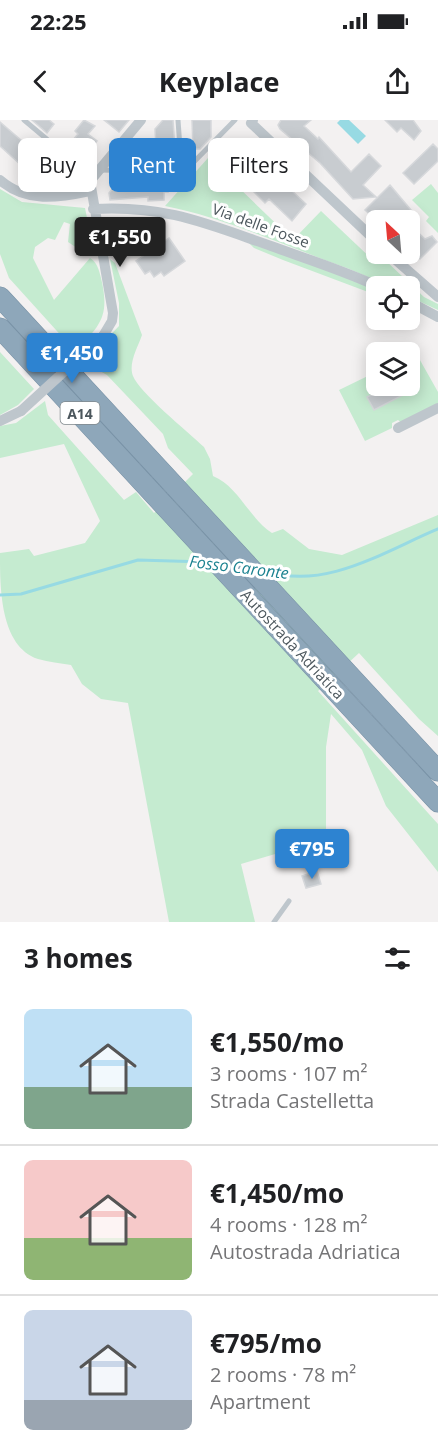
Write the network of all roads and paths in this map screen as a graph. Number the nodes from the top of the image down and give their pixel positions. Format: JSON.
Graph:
{"nodes":[{"id":1,"x":24,"y":120,"type":"edge"},
{"id":2,"x":141,"y":120,"type":"edge"},
{"id":3,"x":178,"y":120,"type":"edge"},
{"id":4,"x":235,"y":120,"type":"edge"},
{"id":5,"x":252,"y":121,"type":"edge"},
{"id":6,"x":48,"y":138,"type":"edge"},
{"id":7,"x":179,"y":138,"type":"edge"},
{"id":8,"x":196,"y":164,"type":"edge"},
{"id":9,"x":97,"y":171,"type":"edge"},
{"id":10,"x":0,"y":180,"type":"edge"},
{"id":11,"x":18,"y":192,"type":"edge"},
{"id":12,"x":19,"y":192,"type":"edge"},
{"id":13,"x":83,"y":192,"type":"edge"},
{"id":14,"x":90,"y":192,"type":"edge"},
{"id":15,"x":93,"y":209,"type":"junction"},
{"id":16,"x":366,"y":231,"type":"edge"},
{"id":17,"x":400,"y":264,"type":"edge"},
{"id":18,"x":366,"y":281,"type":"edge"},
{"id":19,"x":0,"y":297,"type":"edge"},
{"id":20,"x":438,"y":297,"type":"edge"},
{"id":21,"x":420,"y":307,"type":"edge"},
{"id":22,"x":438,"y":317,"type":"edge"},
{"id":23,"x":0,"y":328,"type":"edge"},
{"id":24,"x":438,"y":408,"type":"edge"},
{"id":25,"x":0,"y":421,"type":"edge"},
{"id":26,"x":398,"y":428,"type":"dead end"},
{"id":27,"x":166,"y":493,"type":"junction"},
{"id":28,"x":438,"y":771,"type":"edge"},
{"id":29,"x":438,"y":802,"type":"edge"},
{"id":30,"x":290,"y":901,"type":"dead end"},
{"id":31,"x":274,"y":922,"type":"edge"}],
"edges":[{"from":1,"to":6,"type":"lane"},
{"from":2,"to":9,"type":"street"},
{"from":3,"to":7,"type":"lane"},
{"from":4,"to":8,"type":"lane"},
{"from":5,"to":16,"type":"street"},
{"from":10,"to":11,"type":"street"},
{"from":12,"to":13,"type":"street"},
{"from":14,"to":15,"type":"street"},
{"from":15,"to":18,"type":"street","name":"Via delle Fosse"},
{"from":15,"to":25,"type":"street","bridge":true},
{"from":17,"to":20,"type":"street"},
{"from":19,"to":27,"type":"highway","name":"Autostrada Adriatica","number":"A14"},
{"from":21,"to":22,"type":"street"},
{"from":23,"to":27,"type":"highway","name":"Autostrada Adriatica","number":"A14"},
{"from":24,"to":26,"type":"street"},
{"from":27,"to":28,"type":"highway","name":"Autostrada Adriatica","number":"A14"},
{"from":27,"to":29,"type":"highway","name":"Autostrada Adriatica","number":"A14"},
{"from":30,"to":31,"type":"lane"}]}
